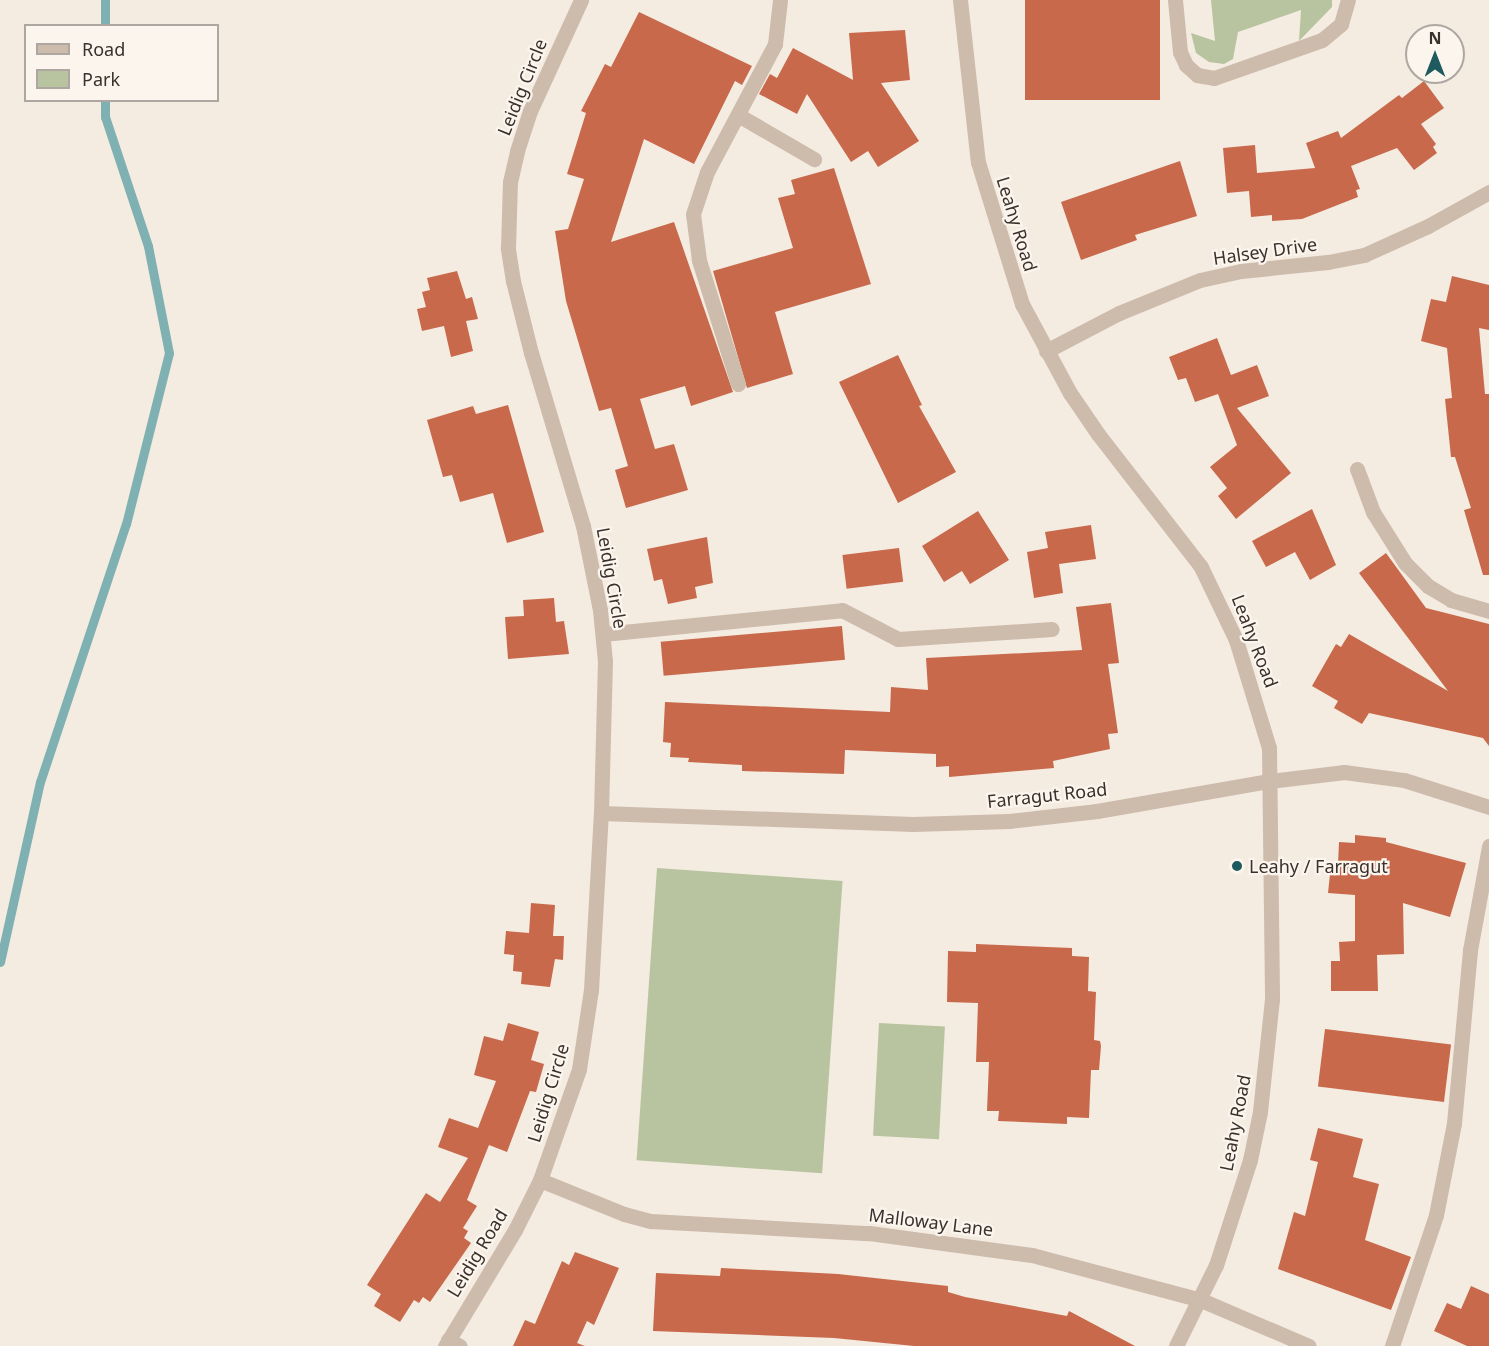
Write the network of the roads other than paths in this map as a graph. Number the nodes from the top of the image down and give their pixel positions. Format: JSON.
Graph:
{"nodes":[{"id":1,"x":581,"y":0,"type":"edge"},
{"id":2,"x":780,"y":0,"type":"edge"},
{"id":3,"x":960,"y":0,"type":"edge"},
{"id":4,"x":1175,"y":0,"type":"edge"},
{"id":5,"x":1348,"y":0,"type":"edge"},
{"id":6,"x":738,"y":115,"type":"junction"},
{"id":7,"x":813,"y":159,"type":"dead end"},
{"id":8,"x":1489,"y":192,"type":"edge"},
{"id":9,"x":1046,"y":351,"type":"junction"},
{"id":10,"x":738,"y":384,"type":"dead end"},
{"id":11,"x":1357,"y":469,"type":"dead end"},
{"id":12,"x":1489,"y":611,"type":"edge"},
{"id":13,"x":1052,"y":629,"type":"dead end"},
{"id":14,"x":603,"y":634,"type":"junction"},
{"id":15,"x":1269,"y":781,"type":"junction"},
{"id":16,"x":1489,"y":807,"type":"edge"},
{"id":17,"x":602,"y":813,"type":"junction"},
{"id":18,"x":1489,"y":846,"type":"edge"},
{"id":19,"x":540,"y":1180,"type":"junction"},
{"id":20,"x":1202,"y":1300,"type":"junction"},
{"id":21,"x":451,"y":1344,"type":"edge"},
{"id":22,"x":1176,"y":1346,"type":"edge"},
{"id":23,"x":1310,"y":1346,"type":"edge"},
{"id":24,"x":1392,"y":1346,"type":"edge"}],
"edges":[{"from":1,"to":14,"type":"street","name":"Leidig Circle"},
{"from":2,"to":6,"type":"street"},
{"from":3,"to":9,"type":"street","name":"Leahy Road"},
{"from":4,"to":5,"type":"street"},
{"from":6,"to":7,"type":"street"},
{"from":6,"to":10,"type":"street"},
{"from":8,"to":9,"type":"street","name":"Halsey Drive"},
{"from":9,"to":15,"type":"street","name":"Leahy Road"},
{"from":11,"to":12,"type":"street"},
{"from":13,"to":14,"type":"street"},
{"from":14,"to":17,"type":"street","name":"Leidig Circle"},
{"from":15,"to":16,"type":"street","name":"Farragut Road"},
{"from":15,"to":17,"type":"street","name":"Farragut Road"},
{"from":15,"to":20,"type":"street","name":"Leahy Road"},
{"from":17,"to":19,"type":"street","name":"Leidig Circle"},
{"from":18,"to":24,"type":"street"},
{"from":19,"to":20,"type":"street","name":"Malloway Lane"},
{"from":19,"to":21,"type":"street","name":"Leidig Road"},
{"from":20,"to":22,"type":"street","name":"Leahy Road"},
{"from":20,"to":23,"type":"street","name":"Malloway Lane"}]}
